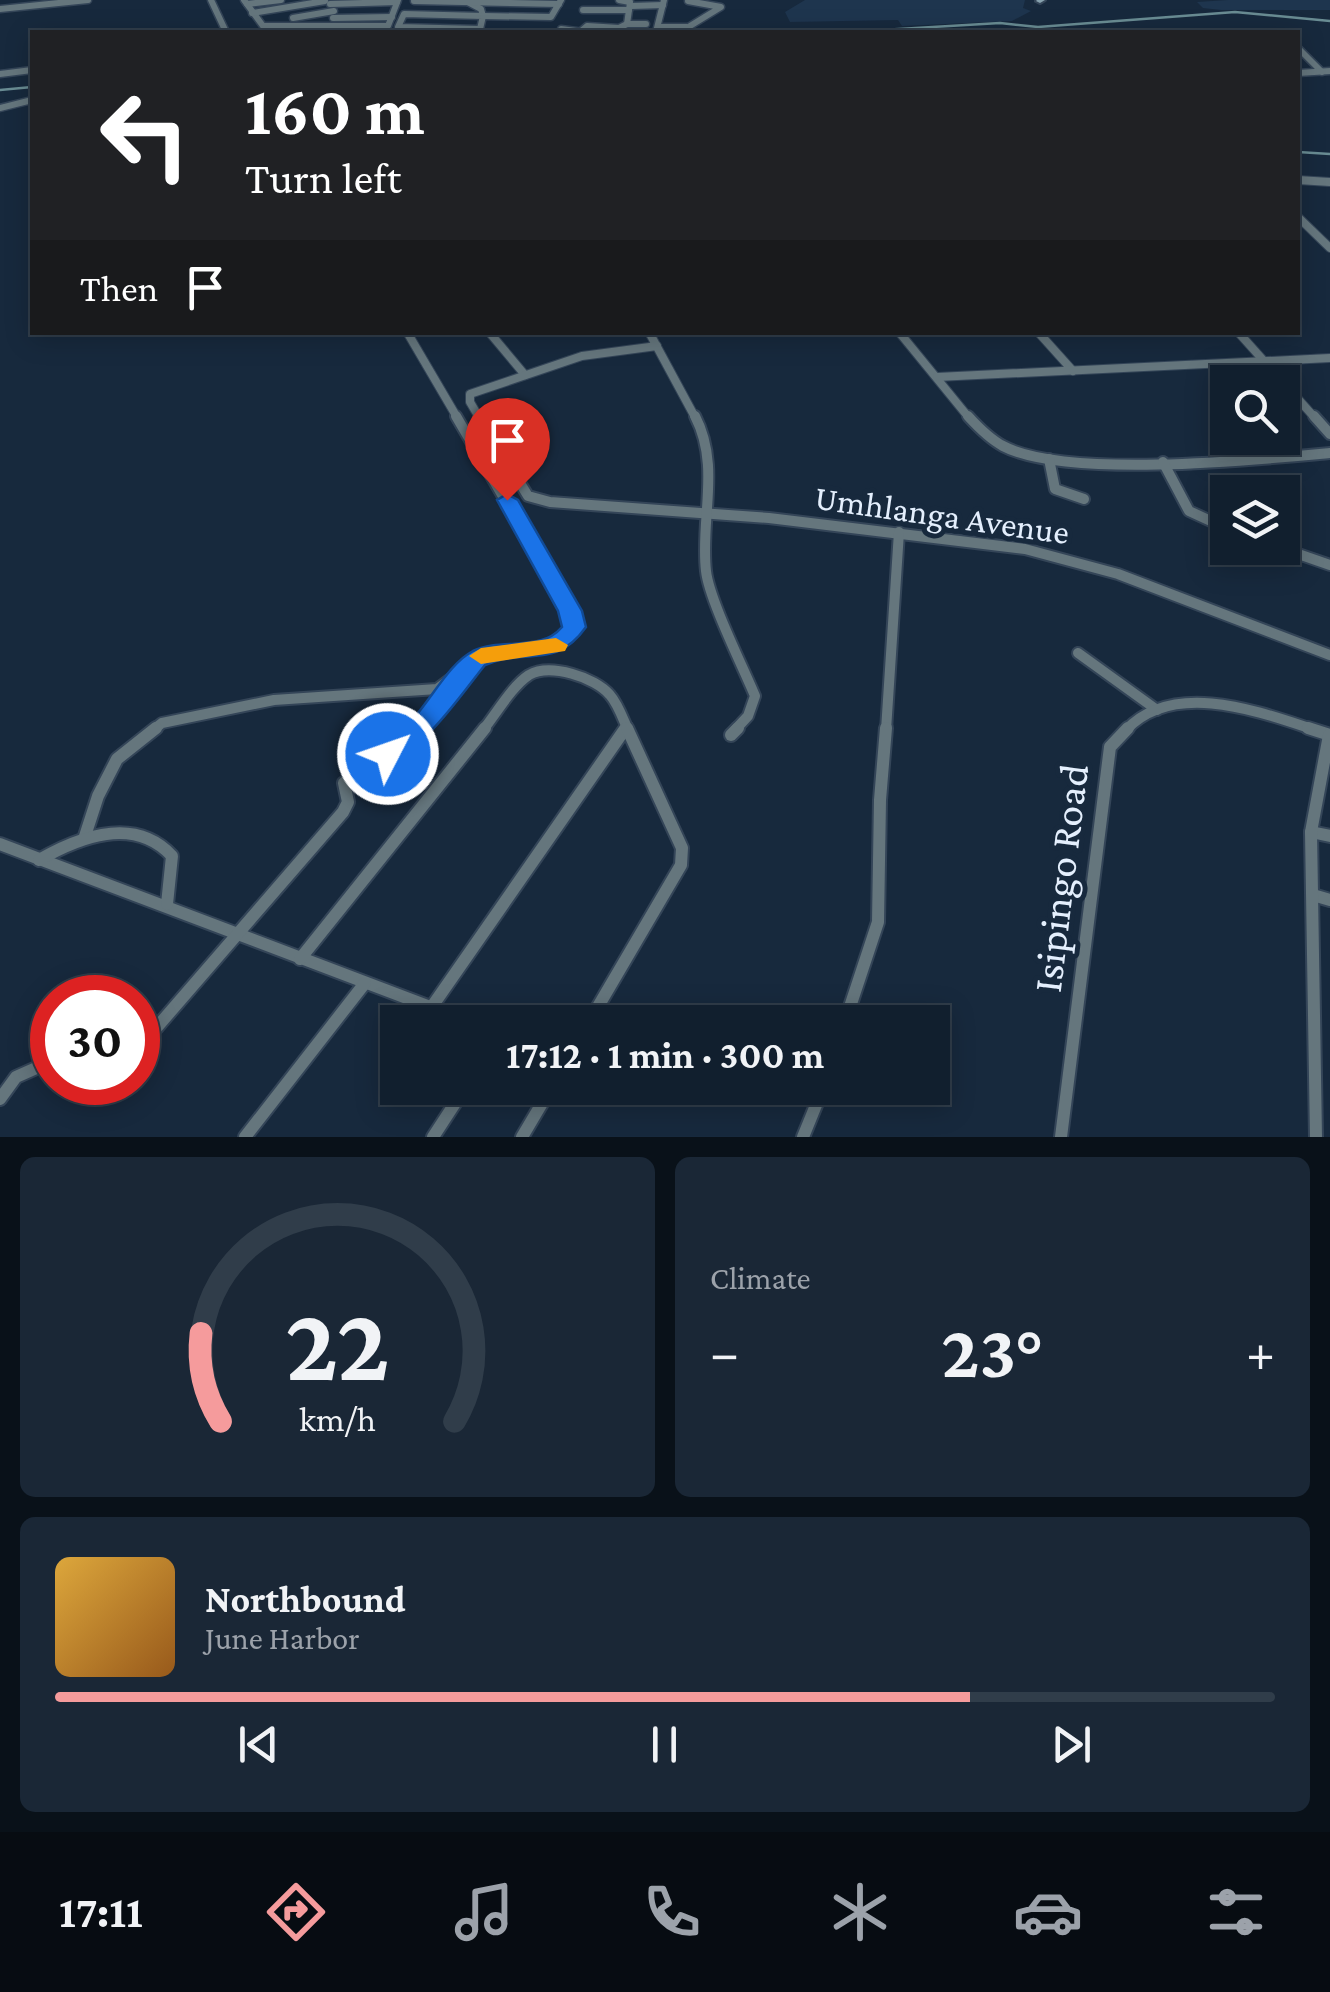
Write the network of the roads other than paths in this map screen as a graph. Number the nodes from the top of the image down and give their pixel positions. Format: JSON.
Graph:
{"nodes":[{"id":1,"x":88,"y":0,"type":"edge"},
{"id":2,"x":212,"y":0,"type":"edge"},
{"id":3,"x":281,"y":0,"type":"edge"},
{"id":4,"x":619,"y":0,"type":"edge"},
{"id":5,"x":397,"y":1,"type":"edge"},
{"id":6,"x":414,"y":1,"type":"edge"},
{"id":7,"x":467,"y":1,"type":"edge"},
{"id":8,"x":688,"y":1,"type":"edge"},
{"id":9,"x":246,"y":2,"type":"edge"},
{"id":10,"x":560,"y":2,"type":"edge"},
{"id":11,"x":663,"y":4,"type":"edge"},
{"id":12,"x":329,"y":7,"type":"edge"},
{"id":13,"x":630,"y":8,"type":"junction"},
{"id":14,"x":0,"y":10,"type":"edge"},
{"id":15,"x":582,"y":10,"type":"dead end"},
{"id":16,"x":252,"y":13,"type":"junction"},
{"id":17,"x":392,"y":16,"type":"junction"},
{"id":18,"x":483,"y":16,"type":"junction"},
{"id":19,"x":293,"y":18,"type":"dead end"},
{"id":20,"x":626,"y":24,"type":"junction"},
{"id":21,"x":646,"y":24,"type":"dead end"},
{"id":22,"x":324,"y":26,"type":"junction"},
{"id":23,"x":657,"y":28,"type":"edge"},
{"id":24,"x":561,"y":29,"type":"dead end"},
{"id":25,"x":225,"y":30,"type":"edge"},
{"id":26,"x":568,"y":30,"type":"edge"},
{"id":27,"x":584,"y":30,"type":"edge"},
{"id":28,"x":1300,"y":50,"type":"edge"},
{"id":29,"x":30,"y":70,"type":"edge"},
{"id":30,"x":1322,"y":72,"type":"edge"},
{"id":31,"x":0,"y":74,"type":"edge"},
{"id":32,"x":1330,"y":82,"type":"edge"},
{"id":33,"x":30,"y":100,"type":"edge"},
{"id":34,"x":0,"y":108,"type":"edge"},
{"id":35,"x":1300,"y":180,"type":"edge"},
{"id":36,"x":1330,"y":182,"type":"edge"},
{"id":37,"x":1300,"y":218,"type":"edge"},
{"id":38,"x":1310,"y":228,"type":"junction"},
{"id":39,"x":1300,"y":229,"type":"edge"},
{"id":40,"x":1330,"y":248,"type":"edge"},
{"id":41,"x":409,"y":335,"type":"edge"},
{"id":42,"x":492,"y":335,"type":"edge"},
{"id":43,"x":652,"y":335,"type":"edge"},
{"id":44,"x":902,"y":335,"type":"edge"},
{"id":45,"x":1041,"y":335,"type":"edge"},
{"id":46,"x":1241,"y":335,"type":"edge"},
{"id":47,"x":657,"y":346,"type":"junction"},
{"id":48,"x":1330,"y":358,"type":"edge"},
{"id":49,"x":1268,"y":362,"type":"junction"},
{"id":50,"x":1073,"y":371,"type":"junction"},
{"id":51,"x":524,"y":374,"type":"junction"},
{"id":52,"x":937,"y":378,"type":"junction"},
{"id":53,"x":1330,"y":434,"type":"edge"},
{"id":54,"x":1330,"y":453,"type":"edge"},
{"id":55,"x":1048,"y":459,"type":"junction"},
{"id":56,"x":1164,"y":462,"type":"junction"},
{"id":57,"x":1084,"y":499,"type":"dead end"},
{"id":58,"x":709,"y":513,"type":"junction"},
{"id":59,"x":1210,"y":521,"type":"edge"},
{"id":60,"x":899,"y":532,"type":"junction"},
{"id":61,"x":1300,"y":555,"type":"edge"},
{"id":62,"x":1330,"y":565,"type":"edge"},
{"id":63,"x":1078,"y":653,"type":"dead end"},
{"id":64,"x":1330,"y":655,"type":"edge"},
{"id":65,"x":462,"y":675,"type":"junction"},
{"id":66,"x":1157,"y":710,"type":"junction"},
{"id":67,"x":625,"y":728,"type":"junction"},
{"id":68,"x":731,"y":735,"type":"dead end"},
{"id":69,"x":1329,"y":735,"type":"edge"},
{"id":70,"x":1311,"y":832,"type":"junction"},
{"id":71,"x":85,"y":836,"type":"junction"},
{"id":72,"x":1330,"y":836,"type":"edge"},
{"id":73,"x":0,"y":844,"type":"edge"},
{"id":74,"x":39,"y":860,"type":"junction"},
{"id":75,"x":1313,"y":895,"type":"junction"},
{"id":76,"x":1330,"y":900,"type":"edge"},
{"id":77,"x":167,"y":904,"type":"junction"},
{"id":78,"x":234,"y":933,"type":"junction"},
{"id":79,"x":300,"y":958,"type":"junction"},
{"id":80,"x":1323,"y":976,"type":"edge"},
{"id":81,"x":365,"y":984,"type":"junction"},
{"id":82,"x":423,"y":1005,"type":"edge"},
{"id":83,"x":433,"y":1005,"type":"edge"},
{"id":84,"x":599,"y":1005,"type":"edge"},
{"id":85,"x":851,"y":1005,"type":"edge"},
{"id":86,"x":160,"y":1023,"type":"edge"},
{"id":87,"x":30,"y":1071,"type":"edge"},
{"id":88,"x":0,"y":1099,"type":"edge"},
{"id":89,"x":454,"y":1105,"type":"edge"},
{"id":90,"x":541,"y":1105,"type":"edge"},
{"id":91,"x":816,"y":1105,"type":"edge"},
{"id":92,"x":246,"y":1137,"type":"edge"},
{"id":93,"x":433,"y":1137,"type":"edge"},
{"id":94,"x":522,"y":1137,"type":"edge"},
{"id":95,"x":802,"y":1137,"type":"edge"},
{"id":96,"x":1061,"y":1137,"type":"edge"},
{"id":97,"x":1316,"y":1137,"type":"edge"}],
"edges":[{"from":1,"to":14,"type":"street"},
{"from":2,"to":25,"type":"street"},
{"from":3,"to":9,"type":"street"},
{"from":4,"to":13,"type":"street"},
{"from":5,"to":12,"type":"street"},
{"from":5,"to":17,"type":"street"},
{"from":6,"to":7,"type":"street"},
{"from":7,"to":10,"type":"street"},
{"from":7,"to":18,"type":"street"},
{"from":8,"to":23,"type":"street"},
{"from":9,"to":16,"type":"street"},
{"from":10,"to":18,"type":"street"},
{"from":11,"to":13,"type":"street"},
{"from":11,"to":23,"type":"street"},
{"from":12,"to":16,"type":"street"},
{"from":12,"to":17,"type":"street"},
{"from":12,"to":19,"type":"street"},
{"from":12,"to":22,"type":"street"},
{"from":13,"to":15,"type":"street"},
{"from":13,"to":20,"type":"street"},
{"from":16,"to":22,"type":"street"},
{"from":17,"to":22,"type":"street"},
{"from":18,"to":18,"type":"street"},
{"from":20,"to":21,"type":"street"},
{"from":20,"to":27,"type":"street"},
{"from":24,"to":26,"type":"street"},
{"from":28,"to":30,"type":"street"},
{"from":29,"to":31,"type":"street"},
{"from":30,"to":32,"type":"street"},
{"from":33,"to":34,"type":"street"},
{"from":35,"to":36,"type":"street"},
{"from":37,"to":38,"type":"street"},
{"from":38,"to":39,"type":"street"},
{"from":38,"to":40,"type":"street"},
{"from":41,"to":65,"type":"street"},
{"from":42,"to":51,"type":"street"},
{"from":43,"to":47,"type":"street"},
{"from":44,"to":52,"type":"street"},
{"from":45,"to":50,"type":"street"},
{"from":46,"to":49,"type":"street"},
{"from":47,"to":51,"type":"street"},
{"from":47,"to":58,"type":"street"},
{"from":48,"to":49,"type":"street"},
{"from":49,"to":50,"type":"street"},
{"from":49,"to":53,"type":"street"},
{"from":50,"to":52,"type":"street"},
{"from":51,"to":58,"type":"street","name":"Umhlanga Avenue"},
{"from":52,"to":55,"type":"street"},
{"from":54,"to":56,"type":"street"},
{"from":55,"to":56,"type":"street"},
{"from":55,"to":57,"type":"street"},
{"from":56,"to":59,"type":"street"},
{"from":58,"to":60,"type":"street","name":"Umhlanga Avenue"},
{"from":58,"to":68,"type":"street"},
{"from":60,"to":64,"type":"street","name":"Umhlanga Avenue"},
{"from":60,"to":85,"type":"street"},
{"from":61,"to":62,"type":"street"},
{"from":63,"to":66,"type":"street"},
{"from":65,"to":71,"type":"street"},
{"from":65,"to":78,"type":"street"},
{"from":66,"to":69,"type":"street","name":"Isipingo Road"},
{"from":66,"to":96,"type":"street","name":"Isipingo Road"},
{"from":67,"to":79,"type":"street"},
{"from":67,"to":83,"type":"street"},
{"from":67,"to":84,"type":"street"},
{"from":69,"to":70,"type":"street"},
{"from":70,"to":72,"type":"street"},
{"from":70,"to":75,"type":"street"},
{"from":71,"to":74,"type":"street"},
{"from":71,"to":77,"type":"street"},
{"from":73,"to":74,"type":"street"},
{"from":74,"to":77,"type":"street"},
{"from":75,"to":76,"type":"street"},
{"from":75,"to":80,"type":"street"},
{"from":77,"to":78,"type":"street"},
{"from":78,"to":79,"type":"street"},
{"from":78,"to":86,"type":"street"},
{"from":79,"to":81,"type":"street"},
{"from":80,"to":97,"type":"street"},
{"from":81,"to":82,"type":"street"},
{"from":81,"to":92,"type":"street"},
{"from":87,"to":88,"type":"street"},
{"from":89,"to":93,"type":"street"},
{"from":90,"to":94,"type":"street"},
{"from":91,"to":95,"type":"street"}]}
